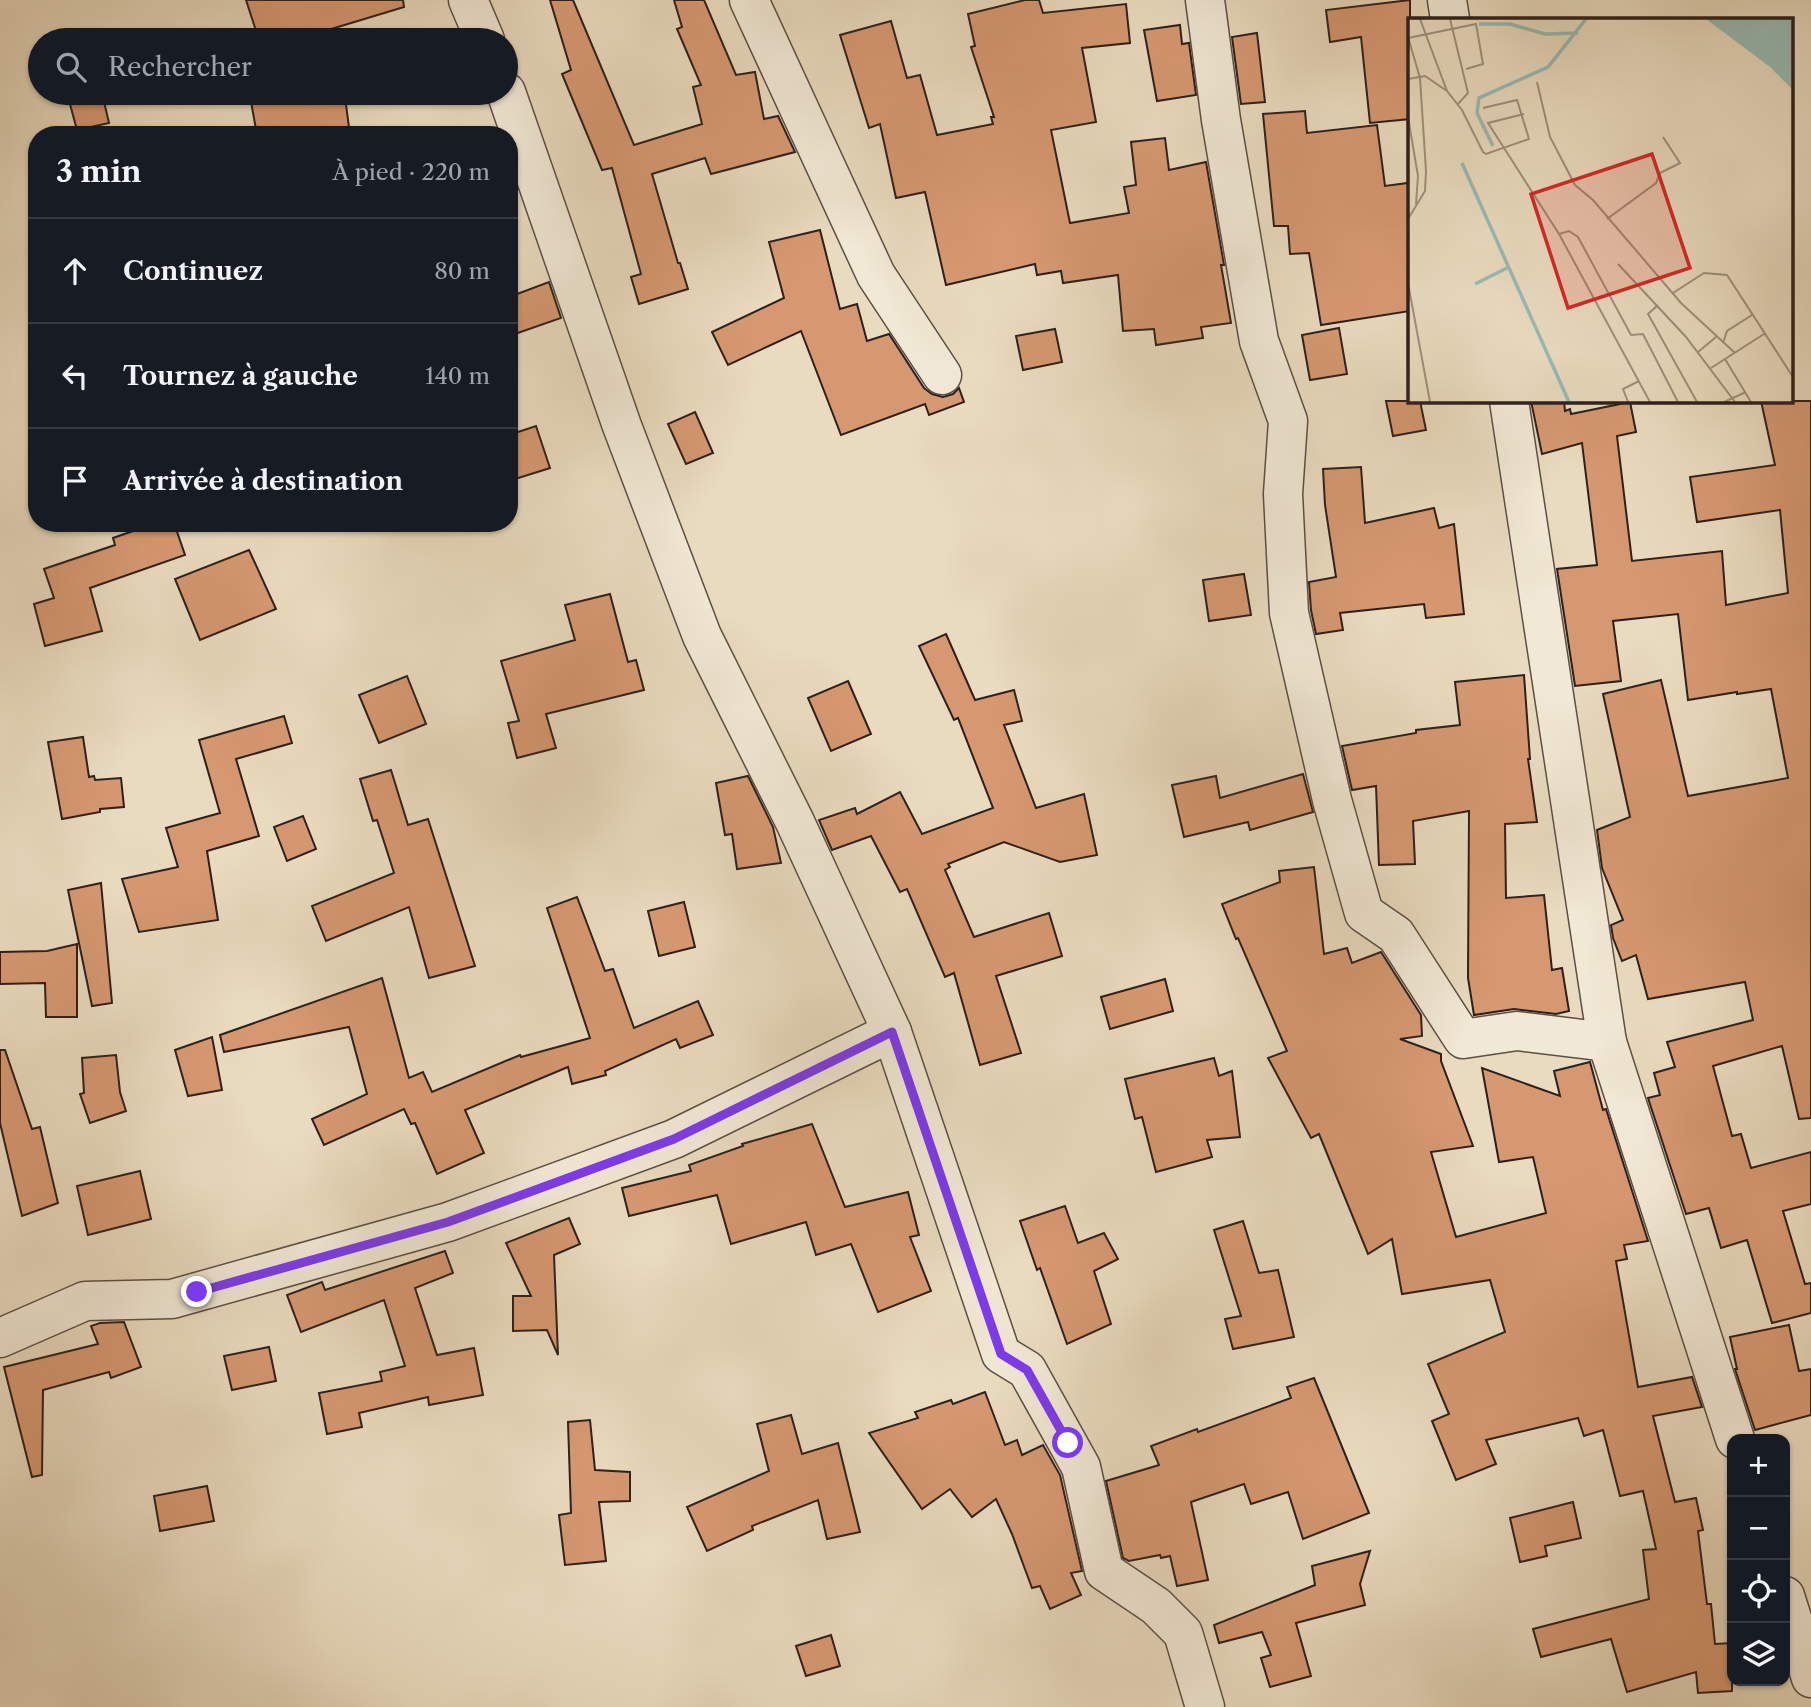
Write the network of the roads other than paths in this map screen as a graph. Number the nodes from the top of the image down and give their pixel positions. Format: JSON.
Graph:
{"nodes":[{"id":1,"x":468,"y":0,"type":"edge"},
{"id":2,"x":749,"y":0,"type":"edge"},
{"id":3,"x":1205,"y":0,"type":"edge"},
{"id":4,"x":1447,"y":0,"type":"edge"},
{"id":5,"x":1450,"y":18,"type":"edge"},
{"id":6,"x":480,"y":28,"type":"edge"},
{"id":7,"x":511,"y":105,"type":"edge"},
{"id":8,"x":518,"y":126,"type":"edge"},
{"id":9,"x":518,"y":127,"type":"edge"},
{"id":10,"x":942,"y":375,"type":"dead end"},
{"id":11,"x":1508,"y":402,"type":"edge"},
{"id":12,"x":892,"y":1032,"type":"junction"},
{"id":13,"x":1607,"y":1042,"type":"junction"},
{"id":14,"x":0,"y":1338,"type":"edge"},
{"id":15,"x":1733,"y":1434,"type":"edge"},
{"id":16,"x":1790,"y":1612,"type":"edge"},
{"id":17,"x":1811,"y":1678,"type":"edge"},
{"id":18,"x":1205,"y":1707,"type":"edge"}],
"edges":[{"from":1,"to":6,"type":"street"},
{"from":2,"to":10,"type":"street"},
{"from":3,"to":13,"type":"street"},
{"from":4,"to":5,"type":"street"},
{"from":7,"to":8,"type":"street"},
{"from":9,"to":12,"type":"street"},
{"from":11,"to":13,"type":"street"},
{"from":12,"to":14,"type":"street"},
{"from":12,"to":18,"type":"street"},
{"from":13,"to":15,"type":"street"},
{"from":16,"to":17,"type":"street"}]}
